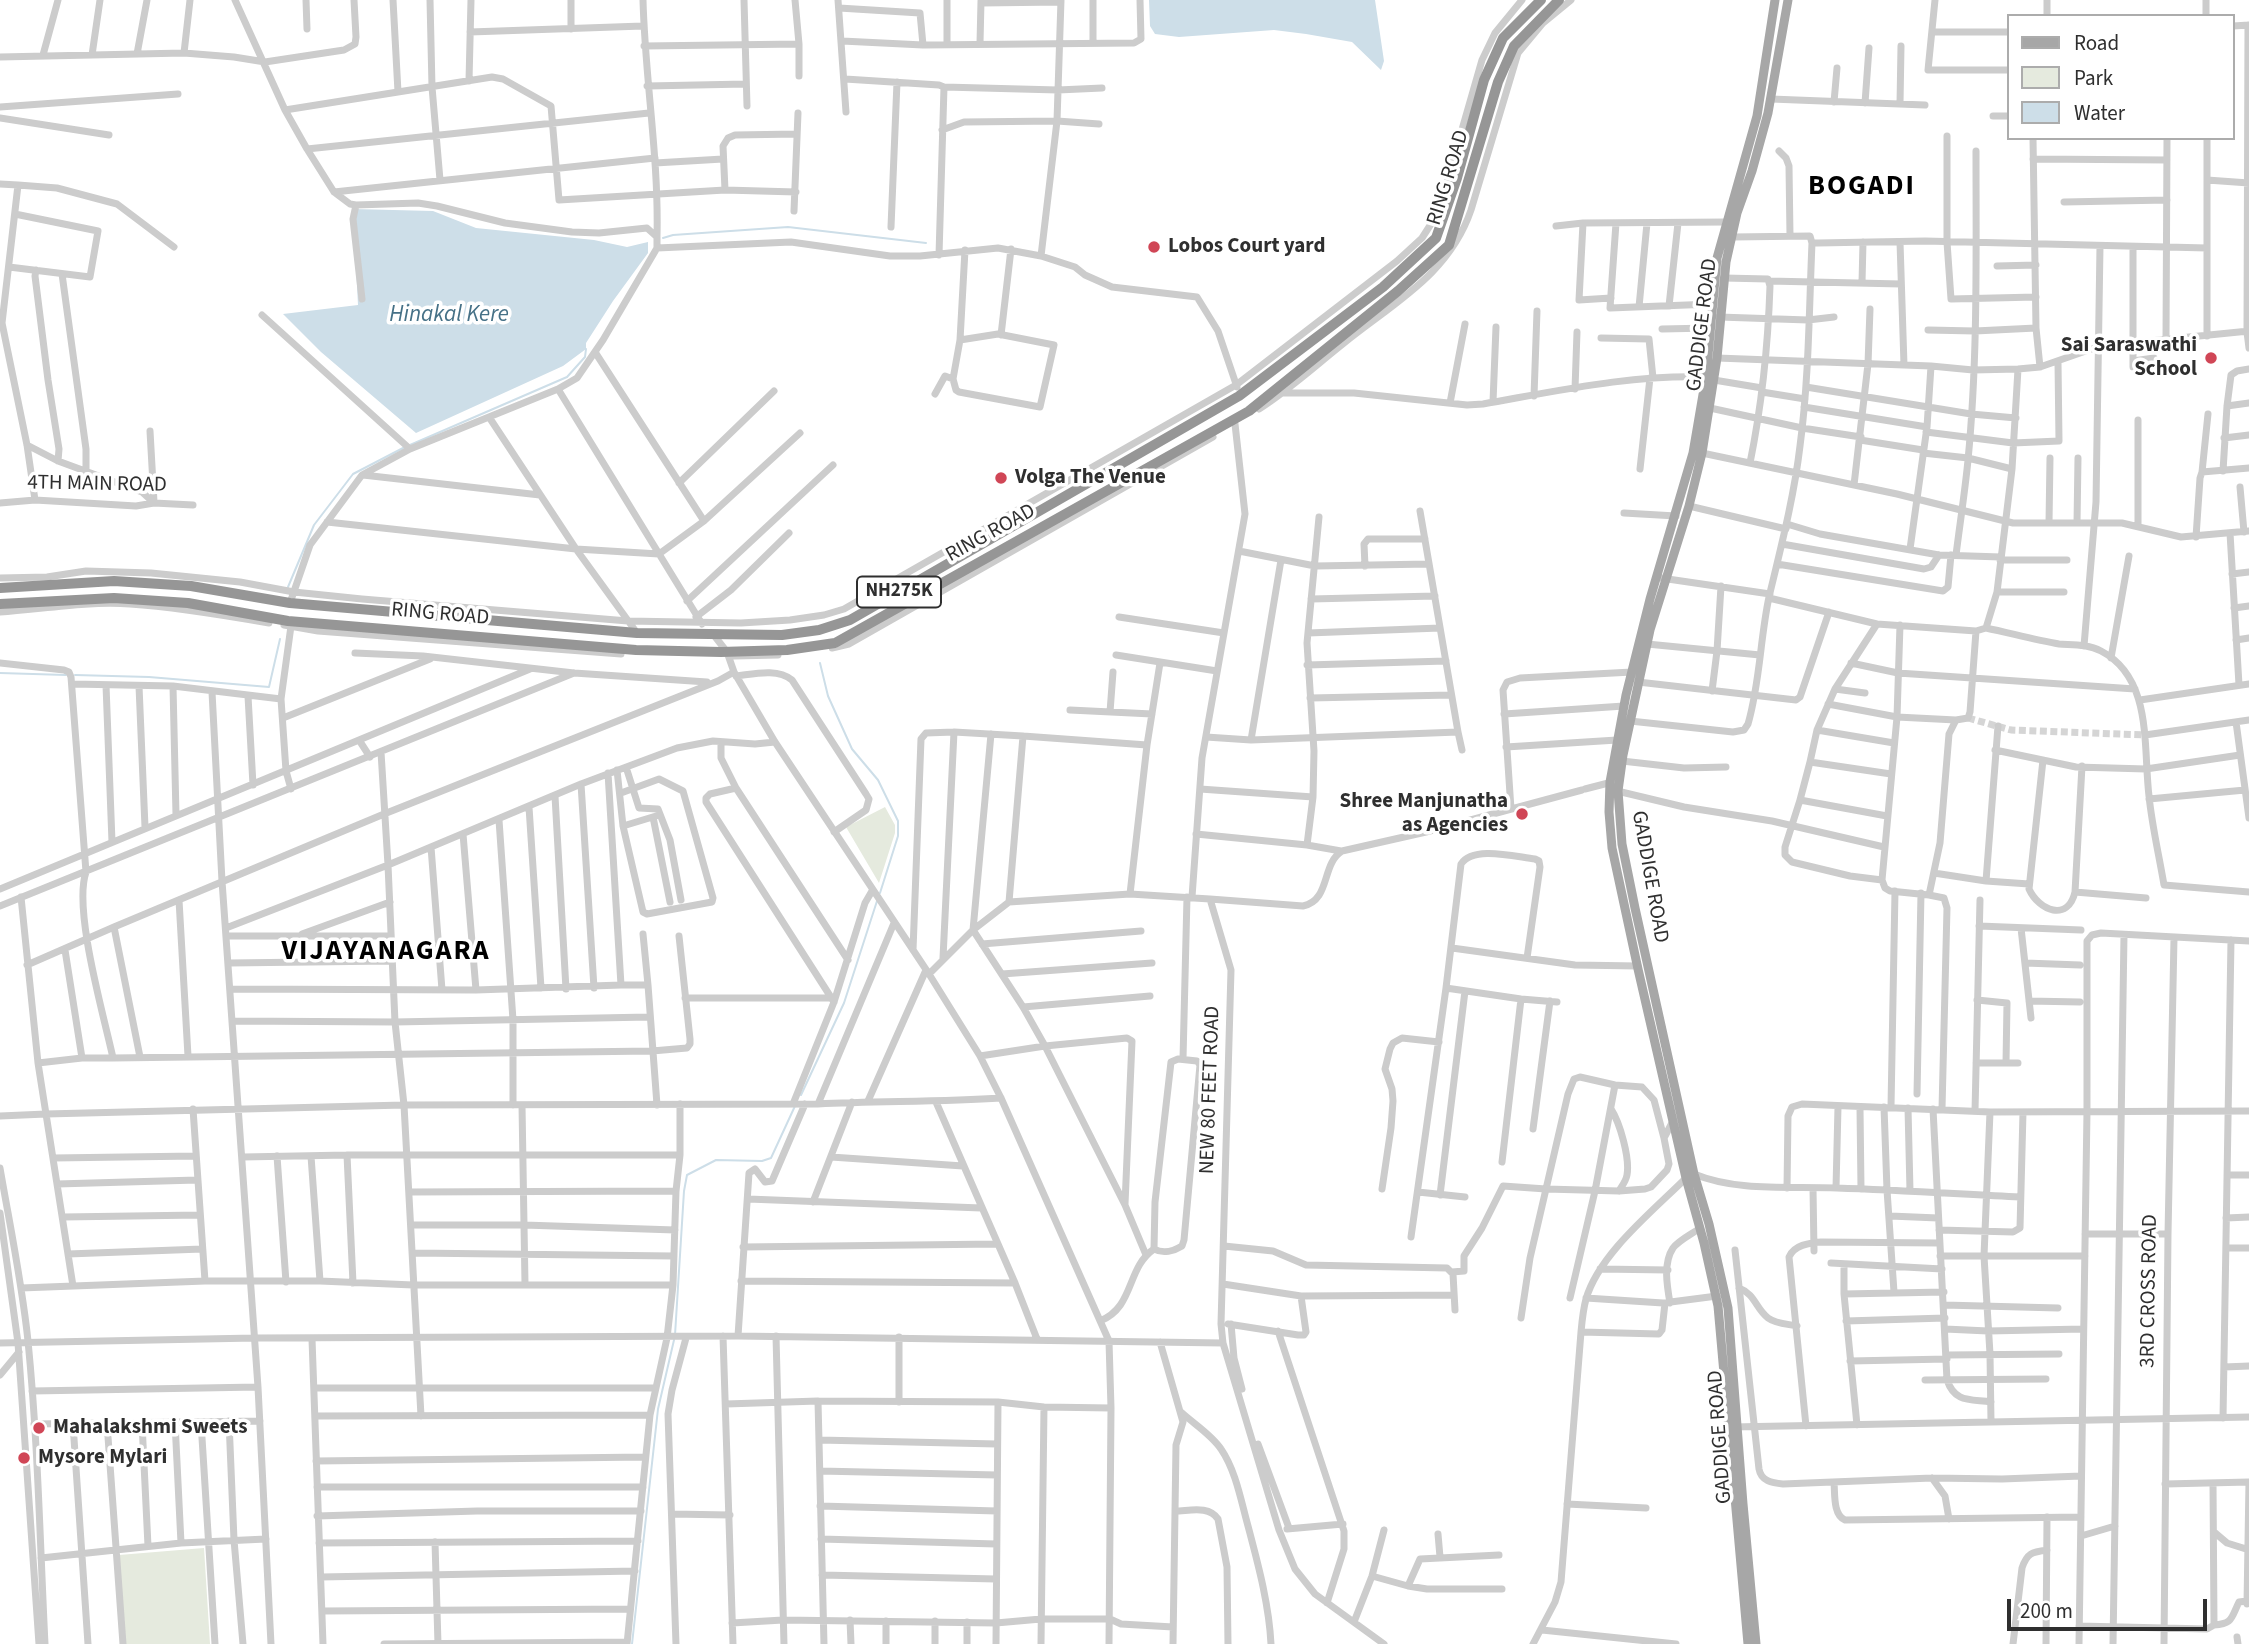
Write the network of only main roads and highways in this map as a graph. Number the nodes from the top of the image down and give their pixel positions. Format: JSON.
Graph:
{"nodes":[{"id":1,"x":1541,"y":0,"type":"edge"},
{"id":2,"x":1559,"y":0,"type":"edge"},
{"id":3,"x":1775,"y":0,"type":"edge"},
{"id":4,"x":1788,"y":0,"type":"edge"},
{"id":5,"x":1711,"y":378,"type":"junction"},
{"id":6,"x":1662,"y":578,"type":"junction"},
{"id":7,"x":0,"y":587,"type":"edge"},
{"id":8,"x":0,"y":604,"type":"edge"},
{"id":9,"x":1614,"y":785,"type":"junction"},
{"id":10,"x":1690,"y":1176,"type":"junction"},
{"id":11,"x":1734,"y":1427,"type":"junction"},
{"id":12,"x":1748,"y":1644,"type":"edge"},
{"id":13,"x":1756,"y":1644,"type":"edge"}],
"edges":[{"from":1,"to":7,"type":"highway","name":"RING ROAD","number":"NH275K"},
{"from":2,"to":8,"type":"highway","name":"RING ROAD","number":"NH275K"},
{"from":3,"to":5,"type":"main road","name":"GADDIGE ROAD"},
{"from":4,"to":5,"type":"main road","name":"GADDIGE ROAD"},
{"from":5,"to":6,"type":"main road","name":"GADDIGE ROAD"},
{"from":5,"to":6,"type":"main road","name":"GADDIGE ROAD"},
{"from":6,"to":9,"type":"main road","name":"GADDIGE ROAD"},
{"from":6,"to":9,"type":"main road","name":"GADDIGE ROAD"},
{"from":9,"to":10,"type":"main road","name":"GADDIGE ROAD"},
{"from":9,"to":10,"type":"main road","name":"GADDIGE ROAD"},
{"from":10,"to":11,"type":"main road","name":"GADDIGE ROAD"},
{"from":10,"to":11,"type":"main road","name":"GADDIGE ROAD"},
{"from":11,"to":12,"type":"main road","name":"GADDIGE ROAD"},
{"from":11,"to":13,"type":"main road","name":"GADDIGE ROAD"}]}
